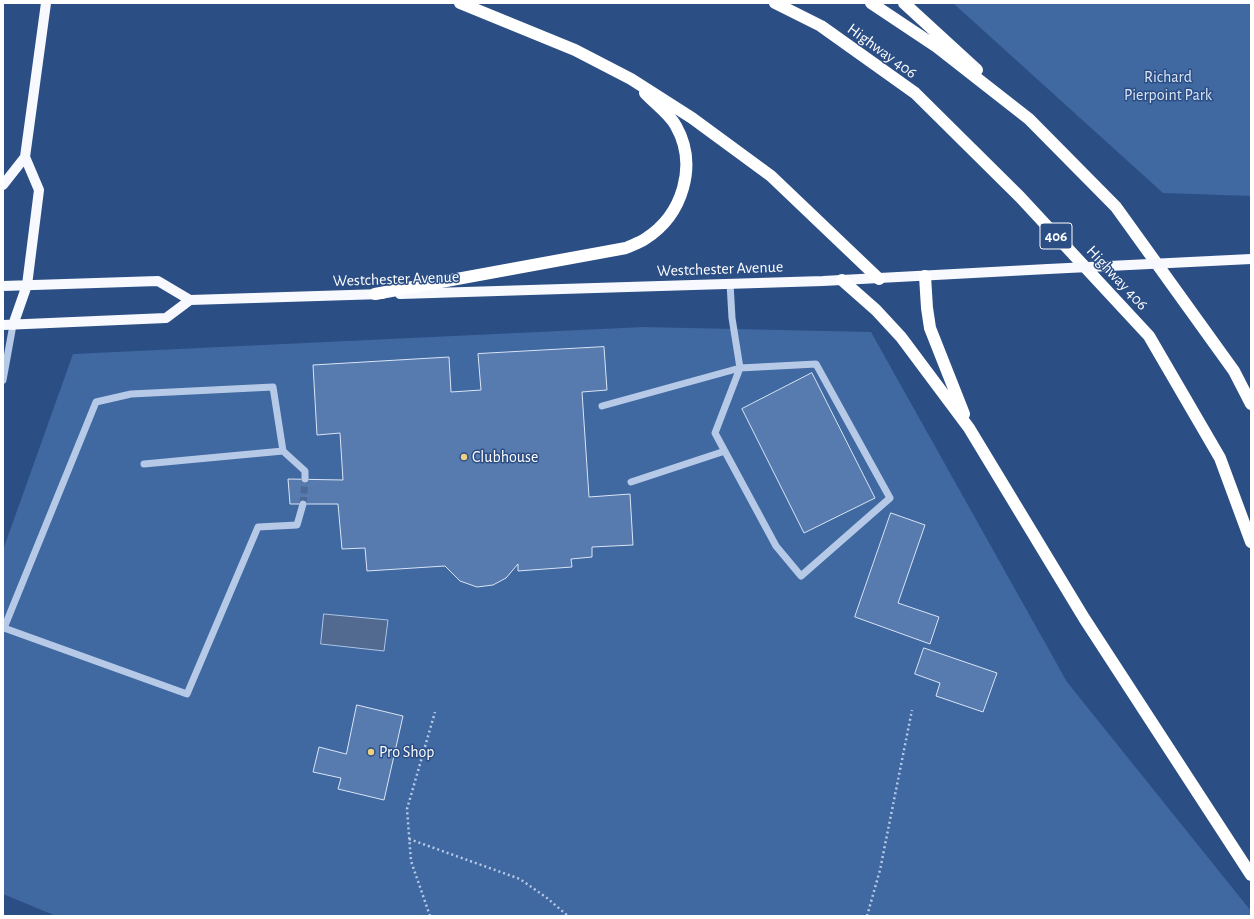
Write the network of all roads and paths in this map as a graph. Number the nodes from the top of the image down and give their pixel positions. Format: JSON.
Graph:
{"nodes":[{"id":1,"x":46,"y":3,"type":"edge"},
{"id":2,"x":460,"y":3,"type":"edge"},
{"id":3,"x":775,"y":3,"type":"edge"},
{"id":4,"x":871,"y":3,"type":"edge"},
{"id":5,"x":904,"y":3,"type":"edge"},
{"id":6,"x":631,"y":79,"type":"junction"},
{"id":7,"x":1029,"y":119,"type":"junction"},
{"id":8,"x":25,"y":157,"type":"junction"},
{"id":9,"x":3,"y":185,"type":"edge"},
{"id":10,"x":1251,"y":259,"type":"edge"},
{"id":11,"x":925,"y":276,"type":"junction"},
{"id":12,"x":879,"y":279,"type":"junction"},
{"id":13,"x":842,"y":280,"type":"junction"},
{"id":14,"x":730,"y":283,"type":"junction"},
{"id":15,"x":27,"y":285,"type":"junction"},
{"id":16,"x":3,"y":286,"type":"edge"},
{"id":17,"x":375,"y":294,"type":"junction"},
{"id":18,"x":190,"y":300,"type":"junction"},
{"id":19,"x":8,"y":325,"type":"edge"},
{"id":20,"x":740,"y":368,"type":"junction"},
{"id":21,"x":3,"y":380,"type":"edge"},
{"id":22,"x":1251,"y":404,"type":"edge"},
{"id":23,"x":602,"y":406,"type":"dead end"},
{"id":24,"x":969,"y":428,"type":"junction"},
{"id":25,"x":283,"y":451,"type":"junction"},
{"id":26,"x":724,"y":451,"type":"junction"},
{"id":27,"x":144,"y":464,"type":"dead end"},
{"id":28,"x":305,"y":479,"type":"tunnel mouth"},
{"id":29,"x":631,"y":482,"type":"dead end"},
{"id":30,"x":303,"y":504,"type":"tunnel mouth"},
{"id":31,"x":1251,"y":542,"type":"edge"},
{"id":32,"x":912,"y":710,"type":"dead end"},
{"id":33,"x":435,"y":712,"type":"dead end"},
{"id":34,"x":409,"y":839,"type":"junction"},
{"id":35,"x":1251,"y":875,"type":"edge"},
{"id":36,"x":430,"y":916,"type":"edge"},
{"id":37,"x":568,"y":916,"type":"edge"},
{"id":38,"x":866,"y":916,"type":"edge"}],
"edges":[{"from":1,"to":8,"type":"main road"},
{"from":2,"to":6,"type":"highway"},
{"from":3,"to":31,"type":"highway","name":"Highway 406","number":"406"},
{"from":4,"to":7,"type":"highway","name":"Highway 406"},
{"from":5,"to":7,"type":"highway"},
{"from":6,"to":12,"type":"highway"},
{"from":6,"to":17,"type":"highway"},
{"from":7,"to":22,"type":"highway","name":"Highway 406"},
{"from":8,"to":9,"type":"main road"},
{"from":8,"to":15,"type":"main road"},
{"from":10,"to":11,"type":"main road","name":"Westchester Avenue","bridge":true},
{"from":11,"to":12,"type":"main road","name":"Westchester Avenue"},
{"from":11,"to":24,"type":"highway"},
{"from":12,"to":13,"type":"main road","name":"Westchester Avenue"},
{"from":13,"to":14,"type":"main road","name":"Westchester Avenue"},
{"from":13,"to":24,"type":"highway"},
{"from":14,"to":17,"type":"main road","name":"Westchester Avenue"},
{"from":14,"to":20,"type":"street"},
{"from":15,"to":16,"type":"main road"},
{"from":15,"to":18,"type":"main road"},
{"from":15,"to":19,"type":"main road"},
{"from":17,"to":18,"type":"main road","name":"Westchester Avenue"},
{"from":18,"to":19,"type":"main road"},
{"from":19,"to":21,"type":"street"},
{"from":20,"to":23,"type":"street"},
{"from":20,"to":26,"type":"street"},
{"from":20,"to":26,"type":"street"},
{"from":24,"to":35,"type":"highway"},
{"from":25,"to":27,"type":"street"},
{"from":25,"to":28,"type":"street"},
{"from":25,"to":30,"type":"street"},
{"from":26,"to":29,"type":"street"},
{"from":32,"to":38,"type":"path"},
{"from":33,"to":34,"type":"path"},
{"from":34,"to":36,"type":"path"},
{"from":34,"to":37,"type":"path"}]}
